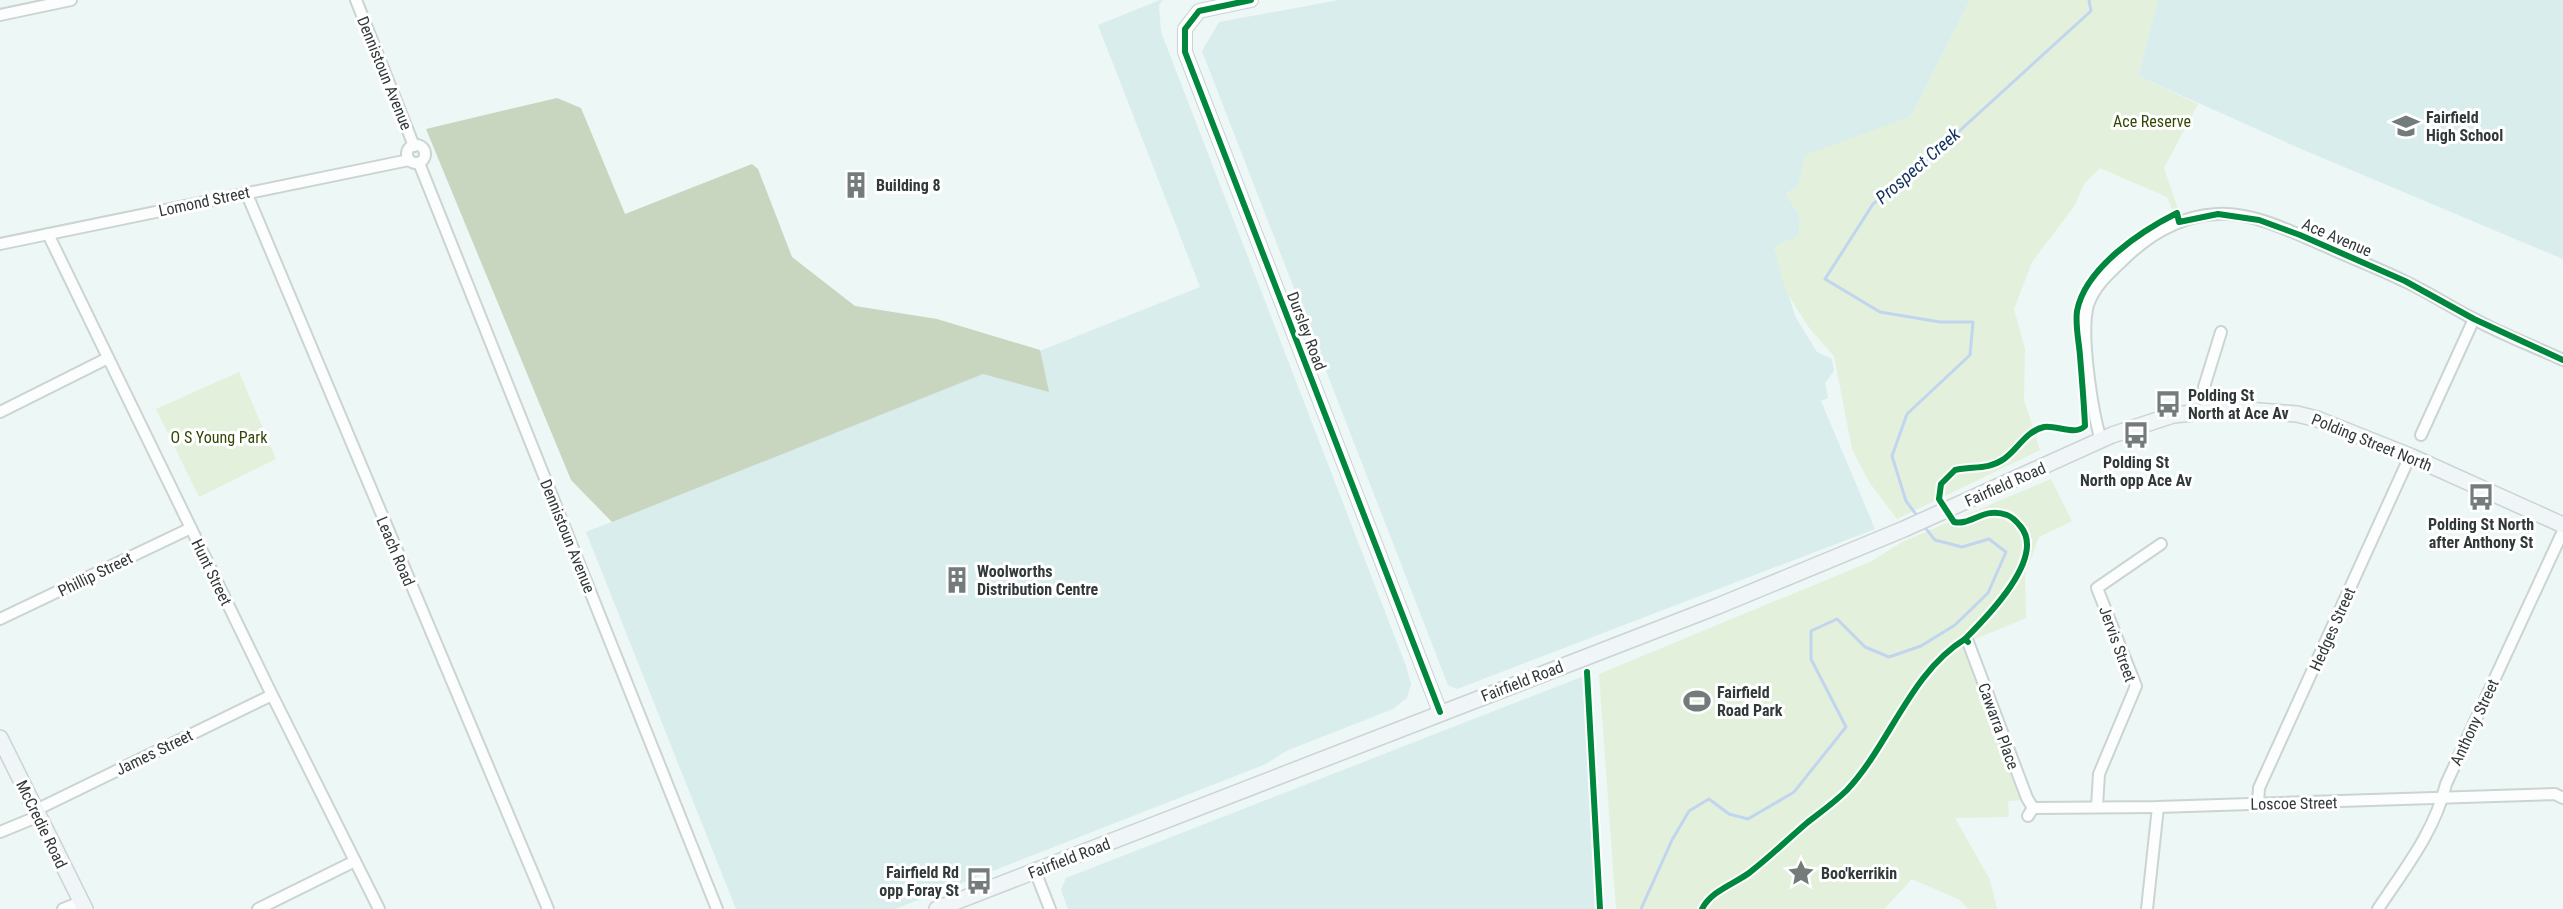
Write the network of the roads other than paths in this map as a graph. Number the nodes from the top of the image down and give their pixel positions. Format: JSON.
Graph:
{"nodes":[{"id":1,"x":71,"y":0,"type":"edge"},
{"id":2,"x":356,"y":0,"type":"edge"},
{"id":3,"x":1251,"y":0,"type":"edge"},
{"id":4,"x":0,"y":15,"type":"edge"},
{"id":5,"x":414,"y":161,"type":"junction"},
{"id":6,"x":246,"y":192,"type":"junction"},
{"id":7,"x":48,"y":234,"type":"junction"},
{"id":8,"x":0,"y":244,"type":"edge"},
{"id":9,"x":2474,"y":320,"type":"junction"},
{"id":10,"x":2221,"y":332,"type":"dead end"},
{"id":11,"x":108,"y":358,"type":"junction"},
{"id":12,"x":2563,"y":360,"type":"edge"},
{"id":13,"x":2207,"y":411,"type":"junction"},
{"id":14,"x":0,"y":412,"type":"edge"},
{"id":15,"x":2421,"y":435,"type":"dead end"},
{"id":16,"x":2101,"y":440,"type":"junction"},
{"id":17,"x":2410,"y":456,"type":"junction"},
{"id":18,"x":2563,"y":525,"type":"edge"},
{"id":19,"x":191,"y":528,"type":"junction"},
{"id":20,"x":2563,"y":531,"type":"edge"},
{"id":21,"x":2161,"y":544,"type":"dead end"},
{"id":22,"x":0,"y":619,"type":"edge"},
{"id":23,"x":1968,"y":642,"type":"dead end"},
{"id":24,"x":272,"y":695,"type":"junction"},
{"id":25,"x":1440,"y":712,"type":"junction"},
{"id":26,"x":0,"y":738,"type":"edge"},
{"id":27,"x":2563,"y":798,"type":"edge"},
{"id":28,"x":2442,"y":799,"type":"junction"},
{"id":29,"x":2258,"y":803,"type":"junction"},
{"id":30,"x":2097,"y":806,"type":"junction"},
{"id":31,"x":2158,"y":807,"type":"junction"},
{"id":32,"x":2031,"y":812,"type":"joint"},
{"id":33,"x":37,"y":813,"type":"junction"},
{"id":34,"x":0,"y":832,"type":"edge"},
{"id":35,"x":355,"y":861,"type":"junction"},
{"id":36,"x":1035,"y":871,"type":"junction"},
{"id":37,"x":83,"y":906,"type":"edge"},
{"id":38,"x":63,"y":909,"type":"edge"},
{"id":39,"x":258,"y":909,"type":"edge"},
{"id":40,"x":379,"y":909,"type":"edge"},
{"id":41,"x":548,"y":909,"type":"edge"},
{"id":42,"x":717,"y":909,"type":"edge"},
{"id":43,"x":937,"y":909,"type":"edge"},
{"id":44,"x":1050,"y":909,"type":"edge"},
{"id":45,"x":2147,"y":909,"type":"edge"},
{"id":46,"x":2378,"y":909,"type":"edge"}],
"edges":[{"from":1,"to":4,"type":"street"},
{"from":2,"to":5,"type":"street","name":"Dennistoun Avenue"},
{"from":3,"to":25,"type":"street","name":"Dursley Road"},
{"from":5,"to":6,"type":"street","name":"Lomond Street"},
{"from":5,"to":42,"type":"street","name":"Dennistoun Avenue"},
{"from":6,"to":7,"type":"street","name":"Lomond Street"},
{"from":6,"to":41,"type":"street","name":"Leach Road"},
{"from":7,"to":8,"type":"street","name":"Lomond Street"},
{"from":7,"to":11,"type":"street","name":"Hunt Street"},
{"from":9,"to":12,"type":"street","name":"Ace Avenue"},
{"from":9,"to":15,"type":"street"},
{"from":9,"to":16,"type":"street","name":"Ace Avenue"},
{"from":10,"to":13,"type":"street"},
{"from":11,"to":14,"type":"street"},
{"from":11,"to":19,"type":"street","name":"Hunt Street"},
{"from":13,"to":16,"type":"main road","name":"Polding Street North"},
{"from":13,"to":17,"type":"main road","name":"Polding Street North"},
{"from":16,"to":25,"type":"main road","name":"Fairfield Road"},
{"from":17,"to":18,"type":"main road","name":"Polding Street North"},
{"from":17,"to":29,"type":"street","name":"Hedges Street"},
{"from":19,"to":22,"type":"street","name":"Phillip Street"},
{"from":19,"to":24,"type":"street","name":"Hunt Street"},
{"from":20,"to":28,"type":"street","name":"Anthony Street"},
{"from":21,"to":30,"type":"street","name":"Jervis Street"},
{"from":23,"to":32,"type":"street","name":"Cawarra Place"},
{"from":24,"to":33,"type":"street","name":"James Street"},
{"from":24,"to":35,"type":"street","name":"Hunt Street"},
{"from":25,"to":36,"type":"main road","name":"Fairfield Road"},
{"from":26,"to":33,"type":"main road","name":"McCredie Road"},
{"from":27,"to":28,"type":"street","name":"Loscoe Street"},
{"from":28,"to":29,"type":"street","name":"Loscoe Street"},
{"from":28,"to":46,"type":"street","name":"Anthony Street"},
{"from":29,"to":31,"type":"street","name":"Loscoe Street"},
{"from":30,"to":31,"type":"street","name":"Loscoe Street"},
{"from":30,"to":32,"type":"street","name":"Loscoe Street"},
{"from":31,"to":45,"type":"street"},
{"from":33,"to":34,"type":"street","name":"James Street"},
{"from":33,"to":37,"type":"main road","name":"McCredie Road"},
{"from":35,"to":39,"type":"street"},
{"from":35,"to":40,"type":"street","name":"Hunt Street"},
{"from":36,"to":43,"type":"main road","name":"Fairfield Road"},
{"from":36,"to":44,"type":"street"},
{"from":37,"to":38,"type":"street"}]}
